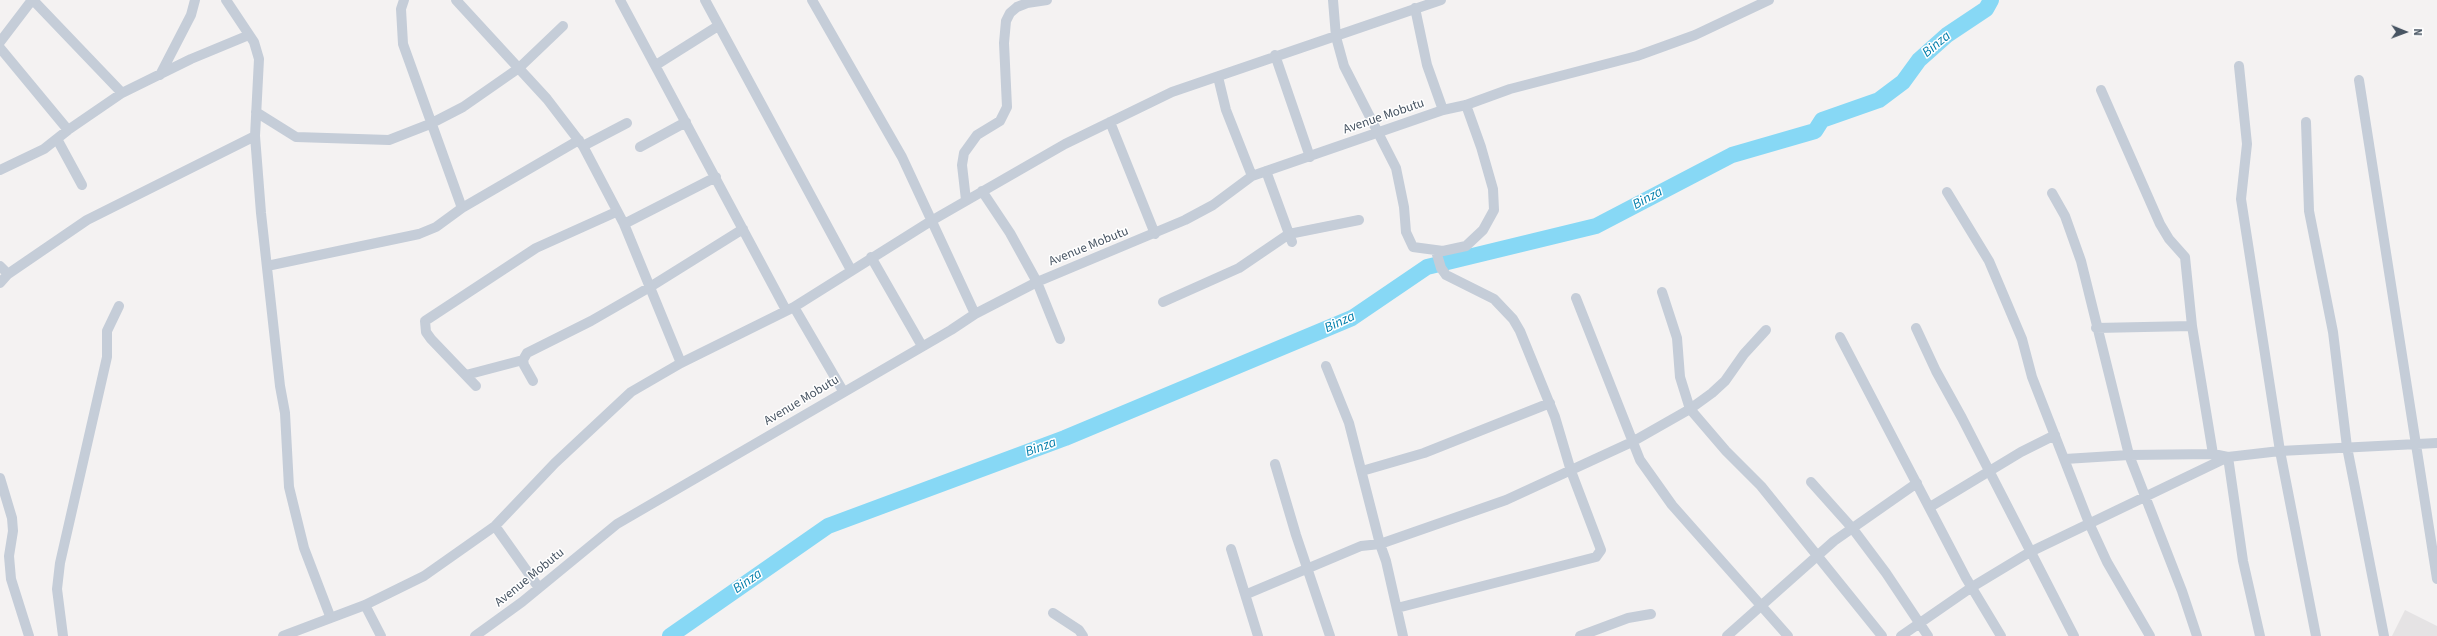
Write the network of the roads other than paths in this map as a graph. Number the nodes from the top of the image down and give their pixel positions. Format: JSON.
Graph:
{"nodes":[{"id":1,"x":32,"y":0,"type":"edge"},
{"id":2,"x":195,"y":0,"type":"edge"},
{"id":3,"x":226,"y":0,"type":"edge"},
{"id":4,"x":404,"y":0,"type":"edge"},
{"id":5,"x":456,"y":0,"type":"edge"},
{"id":6,"x":620,"y":0,"type":"edge"},
{"id":7,"x":705,"y":0,"type":"edge"},
{"id":8,"x":812,"y":0,"type":"edge"},
{"id":9,"x":1047,"y":0,"type":"edge"},
{"id":10,"x":1333,"y":0,"type":"edge"},
{"id":11,"x":1441,"y":0,"type":"edge"},
{"id":12,"x":1770,"y":0,"type":"edge"},
{"id":13,"x":1414,"y":8,"type":"junction"},
{"id":14,"x":563,"y":26,"type":"dead end"},
{"id":15,"x":718,"y":26,"type":"junction"},
{"id":16,"x":249,"y":35,"type":"junction"},
{"id":17,"x":1336,"y":37,"type":"junction"},
{"id":18,"x":0,"y":42,"type":"edge"},
{"id":19,"x":0,"y":48,"type":"edge"},
{"id":20,"x":1275,"y":55,"type":"junction"},
{"id":21,"x":656,"y":64,"type":"junction"},
{"id":22,"x":2239,"y":66,"type":"dead end"},
{"id":23,"x":519,"y":68,"type":"junction"},
{"id":24,"x":160,"y":75,"type":"junction"},
{"id":25,"x":1218,"y":77,"type":"junction"},
{"id":26,"x":2359,"y":80,"type":"dead end"},
{"id":27,"x":2101,"y":90,"type":"dead end"},
{"id":28,"x":122,"y":93,"type":"junction"},
{"id":29,"x":1466,"y":106,"type":"junction"},
{"id":30,"x":1443,"y":110,"type":"junction"},
{"id":31,"x":256,"y":112,"type":"junction"},
{"id":32,"x":686,"y":122,"type":"junction"},
{"id":33,"x":1110,"y":122,"type":"junction"},
{"id":34,"x":2306,"y":122,"type":"dead end"},
{"id":35,"x":627,"y":123,"type":"dead end"},
{"id":36,"x":430,"y":124,"type":"junction"},
{"id":37,"x":68,"y":130,"type":"junction"},
{"id":38,"x":1379,"y":134,"type":"junction"},
{"id":39,"x":255,"y":136,"type":"junction"},
{"id":40,"x":57,"y":139,"type":"junction"},
{"id":41,"x":581,"y":143,"type":"junction"},
{"id":42,"x":640,"y":147,"type":"dead end"},
{"id":43,"x":1310,"y":157,"type":"junction"},
{"id":44,"x":0,"y":170,"type":"edge"},
{"id":45,"x":1266,"y":171,"type":"junction"},
{"id":46,"x":1252,"y":176,"type":"junction"},
{"id":47,"x":716,"y":177,"type":"junction"},
{"id":48,"x":82,"y":185,"type":"dead end"},
{"id":49,"x":982,"y":191,"type":"junction"},
{"id":50,"x":1947,"y":192,"type":"dead end"},
{"id":51,"x":2052,"y":193,"type":"dead end"},
{"id":52,"x":966,"y":200,"type":"junction"},
{"id":53,"x":462,"y":208,"type":"junction"},
{"id":54,"x":616,"y":212,"type":"junction"},
{"id":55,"x":1359,"y":220,"type":"dead end"},
{"id":56,"x":931,"y":221,"type":"junction"},
{"id":57,"x":624,"y":224,"type":"junction"},
{"id":58,"x":743,"y":229,"type":"junction"},
{"id":59,"x":1155,"y":234,"type":"junction"},
{"id":60,"x":1290,"y":238,"type":"junction"},
{"id":61,"x":1437,"y":253,"type":"junction"},
{"id":62,"x":871,"y":257,"type":"junction"},
{"id":63,"x":0,"y":266,"type":"edge"},
{"id":64,"x":267,"y":266,"type":"junction"},
{"id":65,"x":851,"y":270,"type":"junction"},
{"id":66,"x":8,"y":274,"type":"junction"},
{"id":67,"x":1037,"y":282,"type":"junction"},
{"id":68,"x":0,"y":283,"type":"edge"},
{"id":69,"x":650,"y":287,"type":"junction"},
{"id":70,"x":1662,"y":292,"type":"dead end"},
{"id":71,"x":1576,"y":298,"type":"dead end"},
{"id":72,"x":1163,"y":302,"type":"dead end"},
{"id":73,"x":119,"y":306,"type":"dead end"},
{"id":74,"x":790,"y":309,"type":"junction"},
{"id":75,"x":975,"y":314,"type":"junction"},
{"id":76,"x":2192,"y":326,"type":"junction"},
{"id":77,"x":1916,"y":328,"type":"dead end"},
{"id":78,"x":2096,"y":328,"type":"junction"},
{"id":79,"x":1766,"y":330,"type":"dead end"},
{"id":80,"x":1840,"y":337,"type":"dead end"},
{"id":81,"x":1060,"y":339,"type":"dead end"},
{"id":82,"x":922,"y":346,"type":"junction"},
{"id":83,"x":523,"y":360,"type":"junction"},
{"id":84,"x":681,"y":363,"type":"junction"},
{"id":85,"x":1326,"y":366,"type":"dead end"},
{"id":86,"x":466,"y":375,"type":"junction"},
{"id":87,"x":533,"y":381,"type":"dead end"},
{"id":88,"x":476,"y":386,"type":"dead end"},
{"id":89,"x":843,"y":391,"type":"junction"},
{"id":90,"x":1550,"y":403,"type":"junction"},
{"id":91,"x":1690,"y":409,"type":"junction"},
{"id":92,"x":2055,"y":435,"type":"junction"},
{"id":93,"x":1632,"y":442,"type":"junction"},
{"id":94,"x":2437,"y":443,"type":"edge"},
{"id":95,"x":2414,"y":444,"type":"junction"},
{"id":96,"x":2347,"y":447,"type":"junction"},
{"id":97,"x":2280,"y":451,"type":"junction"},
{"id":98,"x":2213,"y":454,"type":"junction"},
{"id":99,"x":2129,"y":455,"type":"junction"},
{"id":100,"x":2228,"y":457,"type":"junction"},
{"id":101,"x":2065,"y":458,"type":"junction"},
{"id":102,"x":1275,"y":464,"type":"dead end"},
{"id":103,"x":1362,"y":470,"type":"junction"},
{"id":104,"x":1571,"y":471,"type":"junction"},
{"id":105,"x":1989,"y":471,"type":"junction"},
{"id":106,"x":0,"y":478,"type":"edge"},
{"id":107,"x":1811,"y":482,"type":"dead end"},
{"id":108,"x":1917,"y":483,"type":"junction"},
{"id":109,"x":2147,"y":496,"type":"junction"},
{"id":110,"x":1930,"y":507,"type":"junction"},
{"id":111,"x":2089,"y":523,"type":"junction"},
{"id":112,"x":495,"y":526,"type":"junction"},
{"id":113,"x":1853,"y":529,"type":"junction"},
{"id":114,"x":1380,"y":544,"type":"junction"},
{"id":115,"x":1231,"y":549,"type":"dead end"},
{"id":116,"x":2030,"y":552,"type":"junction"},
{"id":117,"x":1818,"y":554,"type":"junction"},
{"id":118,"x":1307,"y":570,"type":"junction"},
{"id":119,"x":2437,"y":579,"type":"edge"},
{"id":120,"x":539,"y":588,"type":"junction"},
{"id":121,"x":1972,"y":588,"type":"junction"},
{"id":122,"x":1247,"y":594,"type":"junction"},
{"id":123,"x":365,"y":605,"type":"junction"},
{"id":124,"x":1762,"y":605,"type":"junction"},
{"id":125,"x":1397,"y":608,"type":"junction"},
{"id":126,"x":1053,"y":613,"type":"dead end"},
{"id":127,"x":1651,"y":614,"type":"dead end"},
{"id":128,"x":330,"y":616,"type":"junction"},
{"id":129,"x":1920,"y":622,"type":"junction"},
{"id":130,"x":307,"y":632,"type":"edge"},
{"id":131,"x":30,"y":636,"type":"edge"},
{"id":132,"x":63,"y":636,"type":"edge"},
{"id":133,"x":283,"y":636,"type":"edge"},
{"id":134,"x":381,"y":636,"type":"edge"},
{"id":135,"x":475,"y":636,"type":"edge"},
{"id":136,"x":1083,"y":636,"type":"edge"},
{"id":137,"x":1258,"y":636,"type":"edge"},
{"id":138,"x":1330,"y":636,"type":"edge"},
{"id":139,"x":1403,"y":636,"type":"edge"},
{"id":140,"x":1580,"y":636,"type":"edge"},
{"id":141,"x":1727,"y":636,"type":"edge"},
{"id":142,"x":1788,"y":636,"type":"edge"},
{"id":143,"x":1882,"y":636,"type":"edge"},
{"id":144,"x":1901,"y":636,"type":"edge"},
{"id":145,"x":1928,"y":636,"type":"edge"},
{"id":146,"x":2001,"y":636,"type":"edge"},
{"id":147,"x":2074,"y":636,"type":"edge"},
{"id":148,"x":2150,"y":636,"type":"edge"},
{"id":149,"x":2197,"y":636,"type":"edge"},
{"id":150,"x":2260,"y":636,"type":"edge"},
{"id":151,"x":2316,"y":636,"type":"edge"},
{"id":152,"x":2384,"y":636,"type":"edge"}],
"edges":[{"from":1,"to":18,"type":"street"},
{"from":1,"to":28,"type":"street"},
{"from":2,"to":24,"type":"street"},
{"from":3,"to":16,"type":"street"},
{"from":4,"to":36,"type":"street"},
{"from":5,"to":23,"type":"street"},
{"from":6,"to":21,"type":"street"},
{"from":7,"to":15,"type":"street"},
{"from":8,"to":56,"type":"street"},
{"from":9,"to":52,"type":"street"},
{"from":10,"to":17,"type":"street"},
{"from":11,"to":13,"type":"street"},
{"from":12,"to":29,"type":"street","name":"Avenue Mobutu"},
{"from":13,"to":17,"type":"street"},
{"from":13,"to":30,"type":"street"},
{"from":14,"to":23,"type":"street"},
{"from":15,"to":21,"type":"street"},
{"from":15,"to":65,"type":"street"},
{"from":16,"to":24,"type":"street"},
{"from":16,"to":31,"type":"street"},
{"from":17,"to":20,"type":"street"},
{"from":17,"to":38,"type":"street"},
{"from":19,"to":37,"type":"street"},
{"from":20,"to":25,"type":"street"},
{"from":20,"to":43,"type":"street"},
{"from":21,"to":32,"type":"street"},
{"from":22,"to":97,"type":"street"},
{"from":23,"to":36,"type":"street"},
{"from":23,"to":41,"type":"street"},
{"from":24,"to":28,"type":"street"},
{"from":25,"to":33,"type":"street"},
{"from":25,"to":46,"type":"street"},
{"from":26,"to":95,"type":"street"},
{"from":27,"to":76,"type":"street"},
{"from":28,"to":37,"type":"street"},
{"from":29,"to":30,"type":"street","name":"Avenue Mobutu"},
{"from":29,"to":61,"type":"street"},
{"from":30,"to":38,"type":"street","name":"Avenue Mobutu"},
{"from":31,"to":36,"type":"street"},
{"from":31,"to":39,"type":"street"},
{"from":32,"to":42,"type":"street"},
{"from":32,"to":47,"type":"street"},
{"from":33,"to":49,"type":"street"},
{"from":33,"to":59,"type":"street"},
{"from":34,"to":96,"type":"street"},
{"from":35,"to":41,"type":"street"},
{"from":36,"to":53,"type":"street"},
{"from":37,"to":40,"type":"street"},
{"from":38,"to":43,"type":"street","name":"Avenue Mobutu"},
{"from":38,"to":61,"type":"street"},
{"from":39,"to":64,"type":"street"},
{"from":39,"to":66,"type":"street"},
{"from":40,"to":44,"type":"street"},
{"from":40,"to":48,"type":"street"},
{"from":41,"to":53,"type":"street"},
{"from":41,"to":54,"type":"street"},
{"from":43,"to":45,"type":"street","name":"Avenue Mobutu"},
{"from":45,"to":46,"type":"street","name":"Avenue Mobutu"},
{"from":45,"to":60,"type":"street"},
{"from":46,"to":59,"type":"street","name":"Avenue Mobutu"},
{"from":47,"to":57,"type":"street"},
{"from":47,"to":58,"type":"street"},
{"from":49,"to":52,"type":"street"},
{"from":49,"to":67,"type":"street"},
{"from":50,"to":92,"type":"street"},
{"from":51,"to":78,"type":"street"},
{"from":52,"to":56,"type":"street"},
{"from":53,"to":64,"type":"street"},
{"from":54,"to":57,"type":"street"},
{"from":54,"to":86,"type":"street"},
{"from":55,"to":60,"type":"street"},
{"from":56,"to":62,"type":"street"},
{"from":56,"to":75,"type":"street"},
{"from":57,"to":69,"type":"street"},
{"from":58,"to":69,"type":"street"},
{"from":58,"to":74,"type":"street"},
{"from":59,"to":67,"type":"street","name":"Avenue Mobutu"},
{"from":60,"to":72,"type":"street"},
{"from":61,"to":90,"type":"street"},
{"from":62,"to":65,"type":"street"},
{"from":62,"to":82,"type":"street"},
{"from":63,"to":66,"type":"street"},
{"from":64,"to":128,"type":"street"},
{"from":65,"to":74,"type":"street"},
{"from":66,"to":68,"type":"street"},
{"from":67,"to":75,"type":"street","name":"Avenue Mobutu"},
{"from":67,"to":81,"type":"street"},
{"from":69,"to":83,"type":"street"},
{"from":69,"to":84,"type":"street"},
{"from":70,"to":91,"type":"street"},
{"from":71,"to":93,"type":"street"},
{"from":73,"to":132,"type":"street"},
{"from":74,"to":84,"type":"street"},
{"from":74,"to":89,"type":"street"},
{"from":75,"to":82,"type":"street","name":"Avenue Mobutu"},
{"from":76,"to":78,"type":"street"},
{"from":76,"to":98,"type":"street"},
{"from":77,"to":105,"type":"street"},
{"from":78,"to":99,"type":"street"},
{"from":79,"to":91,"type":"street"},
{"from":80,"to":108,"type":"street"},
{"from":82,"to":89,"type":"street","name":"Avenue Mobutu"},
{"from":83,"to":86,"type":"street"},
{"from":83,"to":87,"type":"street"},
{"from":84,"to":112,"type":"street"},
{"from":85,"to":103,"type":"street"},
{"from":86,"to":88,"type":"street"},
{"from":89,"to":120,"type":"street","name":"Avenue Mobutu"},
{"from":90,"to":103,"type":"street"},
{"from":90,"to":104,"type":"street"},
{"from":91,"to":93,"type":"street"},
{"from":91,"to":117,"type":"street"},
{"from":92,"to":101,"type":"street"},
{"from":92,"to":105,"type":"street"},
{"from":93,"to":104,"type":"street"},
{"from":93,"to":124,"type":"street"},
{"from":94,"to":95,"type":"street"},
{"from":95,"to":96,"type":"street"},
{"from":95,"to":119,"type":"street"},
{"from":96,"to":97,"type":"street"},
{"from":96,"to":152,"type":"street"},
{"from":97,"to":100,"type":"street"},
{"from":97,"to":151,"type":"street"},
{"from":98,"to":99,"type":"street"},
{"from":98,"to":100,"type":"street"},
{"from":99,"to":101,"type":"street"},
{"from":99,"to":109,"type":"street"},
{"from":100,"to":109,"type":"street"},
{"from":100,"to":150,"type":"street"},
{"from":101,"to":111,"type":"street"},
{"from":102,"to":118,"type":"street"},
{"from":103,"to":114,"type":"street"},
{"from":104,"to":114,"type":"street"},
{"from":104,"to":125,"type":"street"},
{"from":105,"to":110,"type":"street"},
{"from":105,"to":116,"type":"street"},
{"from":106,"to":131,"type":"street"},
{"from":107,"to":113,"type":"street"},
{"from":108,"to":110,"type":"street"},
{"from":108,"to":113,"type":"street"},
{"from":109,"to":111,"type":"street"},
{"from":109,"to":149,"type":"street"},
{"from":110,"to":121,"type":"street"},
{"from":111,"to":116,"type":"street"},
{"from":111,"to":148,"type":"street"},
{"from":112,"to":120,"type":"street"},
{"from":112,"to":123,"type":"street"},
{"from":113,"to":117,"type":"street"},
{"from":113,"to":129,"type":"street"},
{"from":114,"to":118,"type":"street"},
{"from":114,"to":125,"type":"street"},
{"from":115,"to":122,"type":"street"},
{"from":116,"to":121,"type":"street"},
{"from":116,"to":147,"type":"street"},
{"from":117,"to":124,"type":"street"},
{"from":117,"to":143,"type":"street"},
{"from":118,"to":122,"type":"street"},
{"from":118,"to":138,"type":"street"},
{"from":120,"to":135,"type":"street","name":"Avenue Mobutu"},
{"from":121,"to":129,"type":"street"},
{"from":121,"to":146,"type":"street"},
{"from":122,"to":137,"type":"street"},
{"from":123,"to":128,"type":"street"},
{"from":123,"to":134,"type":"street"},
{"from":124,"to":141,"type":"street"},
{"from":124,"to":142,"type":"street"},
{"from":125,"to":139,"type":"street"},
{"from":126,"to":136,"type":"street"},
{"from":127,"to":140,"type":"street"},
{"from":128,"to":130,"type":"street"},
{"from":129,"to":144,"type":"street"},
{"from":129,"to":145,"type":"street"},
{"from":130,"to":133,"type":"street"}]}
